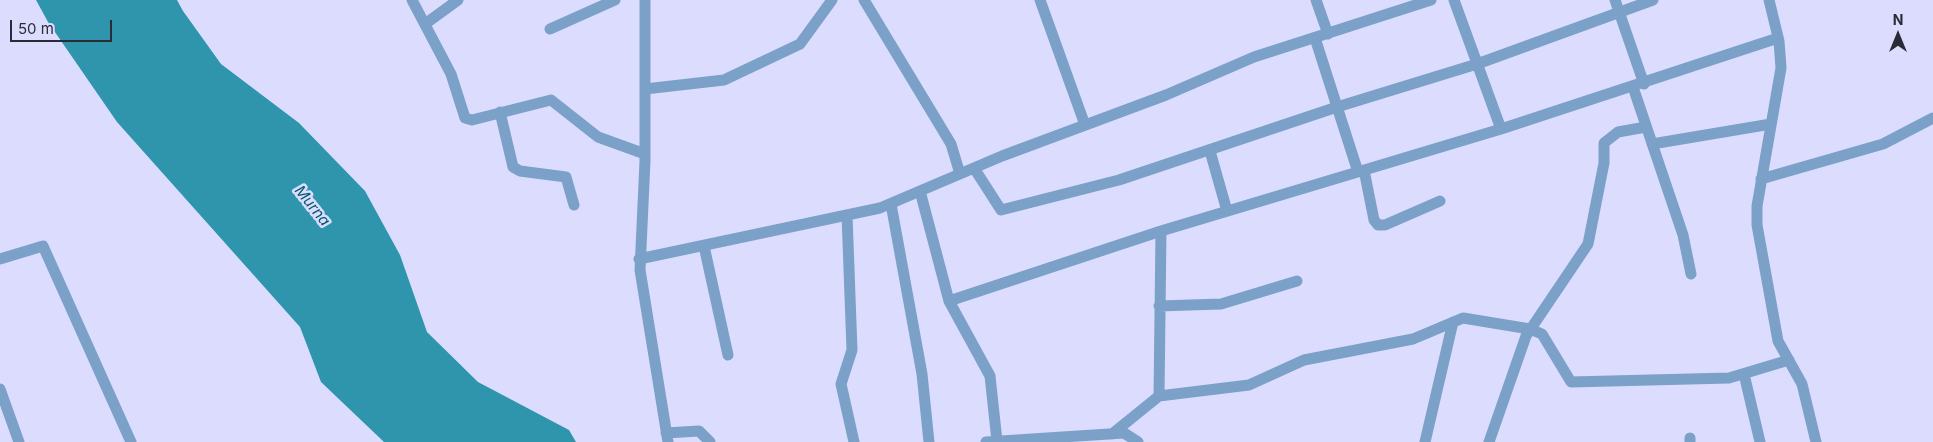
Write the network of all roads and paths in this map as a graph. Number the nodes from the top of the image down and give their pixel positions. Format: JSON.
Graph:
{"nodes":[{"id":1,"x":412,"y":0,"type":"edge"},
{"id":2,"x":458,"y":0,"type":"edge"},
{"id":3,"x":615,"y":0,"type":"edge"},
{"id":4,"x":645,"y":0,"type":"edge"},
{"id":5,"x":832,"y":0,"type":"edge"},
{"id":6,"x":864,"y":0,"type":"edge"},
{"id":7,"x":1040,"y":0,"type":"edge"},
{"id":8,"x":1316,"y":0,"type":"edge"},
{"id":9,"x":1431,"y":0,"type":"edge"},
{"id":10,"x":1454,"y":0,"type":"edge"},
{"id":11,"x":1615,"y":0,"type":"edge"},
{"id":12,"x":1653,"y":0,"type":"edge"},
{"id":13,"x":1770,"y":0,"type":"edge"},
{"id":14,"x":1619,"y":12,"type":"junction"},
{"id":15,"x":425,"y":24,"type":"junction"},
{"id":16,"x":550,"y":29,"type":"dead end"},
{"id":17,"x":1328,"y":34,"type":"junction"},
{"id":18,"x":1315,"y":38,"type":"junction"},
{"id":19,"x":1778,"y":38,"type":"junction"},
{"id":20,"x":1477,"y":64,"type":"junction"},
{"id":21,"x":1638,"y":86,"type":"junction"},
{"id":22,"x":645,"y":89,"type":"junction"},
{"id":23,"x":1337,"y":108,"type":"junction"},
{"id":24,"x":500,"y":112,"type":"junction"},
{"id":25,"x":1933,"y":118,"type":"edge"},
{"id":26,"x":1772,"y":124,"type":"junction"},
{"id":27,"x":1085,"y":125,"type":"junction"},
{"id":28,"x":1646,"y":127,"type":"junction"},
{"id":29,"x":1501,"y":129,"type":"junction"},
{"id":30,"x":1652,"y":144,"type":"junction"},
{"id":31,"x":1210,"y":151,"type":"junction"},
{"id":32,"x":645,"y":154,"type":"junction"},
{"id":33,"x":974,"y":168,"type":"junction"},
{"id":34,"x":1361,"y":171,"type":"junction"},
{"id":35,"x":960,"y":174,"type":"junction"},
{"id":36,"x":1762,"y":179,"type":"junction"},
{"id":37,"x":920,"y":191,"type":"junction"},
{"id":38,"x":1440,"y":201,"type":"dead end"},
{"id":39,"x":891,"y":204,"type":"junction"},
{"id":40,"x":574,"y":205,"type":"dead end"},
{"id":41,"x":1227,"y":211,"type":"junction"},
{"id":42,"x":847,"y":216,"type":"junction"},
{"id":43,"x":1161,"y":231,"type":"junction"},
{"id":44,"x":704,"y":246,"type":"junction"},
{"id":45,"x":0,"y":259,"type":"edge"},
{"id":46,"x":639,"y":259,"type":"junction"},
{"id":47,"x":1691,"y":274,"type":"dead end"},
{"id":48,"x":1297,"y":281,"type":"dead end"},
{"id":49,"x":949,"y":301,"type":"junction"},
{"id":50,"x":1159,"y":306,"type":"junction"},
{"id":51,"x":1453,"y":322,"type":"junction"},
{"id":52,"x":1530,"y":329,"type":"junction"},
{"id":53,"x":728,"y":355,"type":"dead end"},
{"id":54,"x":1788,"y":360,"type":"junction"},
{"id":55,"x":1744,"y":374,"type":"junction"},
{"id":56,"x":0,"y":389,"type":"edge"},
{"id":57,"x":1159,"y":396,"type":"junction"},
{"id":58,"x":1112,"y":434,"type":"junction"},
{"id":59,"x":667,"y":437,"type":"edge"},
{"id":60,"x":1092,"y":438,"type":"edge"},
{"id":61,"x":19,"y":442,"type":"edge"},
{"id":62,"x":131,"y":442,"type":"edge"},
{"id":63,"x":710,"y":442,"type":"edge"},
{"id":64,"x":854,"y":442,"type":"edge"},
{"id":65,"x":929,"y":442,"type":"edge"},
{"id":66,"x":997,"y":442,"type":"edge"},
{"id":67,"x":1138,"y":442,"type":"edge"},
{"id":68,"x":1425,"y":442,"type":"edge"},
{"id":69,"x":1488,"y":442,"type":"edge"},
{"id":70,"x":1760,"y":442,"type":"edge"},
{"id":71,"x":1816,"y":442,"type":"edge"}],
"edges":[{"from":1,"to":15,"type":"street"},
{"from":2,"to":15,"type":"street"},
{"from":3,"to":16,"type":"street"},
{"from":4,"to":22,"type":"street"},
{"from":5,"to":22,"type":"street"},
{"from":6,"to":35,"type":"street"},
{"from":7,"to":27,"type":"street"},
{"from":8,"to":17,"type":"street"},
{"from":9,"to":17,"type":"street"},
{"from":10,"to":20,"type":"street"},
{"from":11,"to":14,"type":"street"},
{"from":12,"to":14,"type":"street"},
{"from":13,"to":19,"type":"street"},
{"from":14,"to":20,"type":"street"},
{"from":14,"to":21,"type":"street"},
{"from":15,"to":24,"type":"street"},
{"from":17,"to":18,"type":"street"},
{"from":18,"to":23,"type":"street"},
{"from":18,"to":27,"type":"street"},
{"from":19,"to":21,"type":"street"},
{"from":19,"to":26,"type":"street"},
{"from":20,"to":23,"type":"street"},
{"from":20,"to":29,"type":"street"},
{"from":21,"to":28,"type":"street"},
{"from":21,"to":29,"type":"street"},
{"from":22,"to":32,"type":"street"},
{"from":23,"to":31,"type":"street"},
{"from":23,"to":34,"type":"street"},
{"from":24,"to":32,"type":"street"},
{"from":24,"to":40,"type":"street"},
{"from":25,"to":36,"type":"street"},
{"from":26,"to":30,"type":"street"},
{"from":26,"to":36,"type":"street"},
{"from":27,"to":33,"type":"street"},
{"from":28,"to":30,"type":"street"},
{"from":28,"to":52,"type":"street"},
{"from":29,"to":34,"type":"street"},
{"from":30,"to":47,"type":"street"},
{"from":31,"to":33,"type":"street"},
{"from":31,"to":41,"type":"street"},
{"from":32,"to":46,"type":"street"},
{"from":33,"to":35,"type":"street"},
{"from":34,"to":38,"type":"street"},
{"from":34,"to":41,"type":"street"},
{"from":35,"to":37,"type":"street"},
{"from":36,"to":54,"type":"street"},
{"from":37,"to":39,"type":"street"},
{"from":37,"to":49,"type":"street"},
{"from":39,"to":42,"type":"street"},
{"from":39,"to":65,"type":"street"},
{"from":41,"to":43,"type":"street"},
{"from":42,"to":44,"type":"street"},
{"from":42,"to":64,"type":"street"},
{"from":43,"to":49,"type":"street"},
{"from":43,"to":50,"type":"street"},
{"from":44,"to":46,"type":"street"},
{"from":44,"to":53,"type":"street"},
{"from":45,"to":62,"type":"street"},
{"from":46,"to":59,"type":"street"},
{"from":48,"to":50,"type":"street"},
{"from":49,"to":66,"type":"street"},
{"from":50,"to":57,"type":"street"},
{"from":51,"to":52,"type":"street"},
{"from":51,"to":57,"type":"street"},
{"from":51,"to":68,"type":"street"},
{"from":52,"to":55,"type":"street"},
{"from":52,"to":69,"type":"street"},
{"from":54,"to":55,"type":"street"},
{"from":54,"to":71,"type":"street"},
{"from":55,"to":70,"type":"street"},
{"from":56,"to":61,"type":"street"},
{"from":57,"to":58,"type":"street"},
{"from":58,"to":60,"type":"street"},
{"from":58,"to":67,"type":"street"},
{"from":59,"to":63,"type":"street"},
{"from":60,"to":66,"type":"street"}]}
